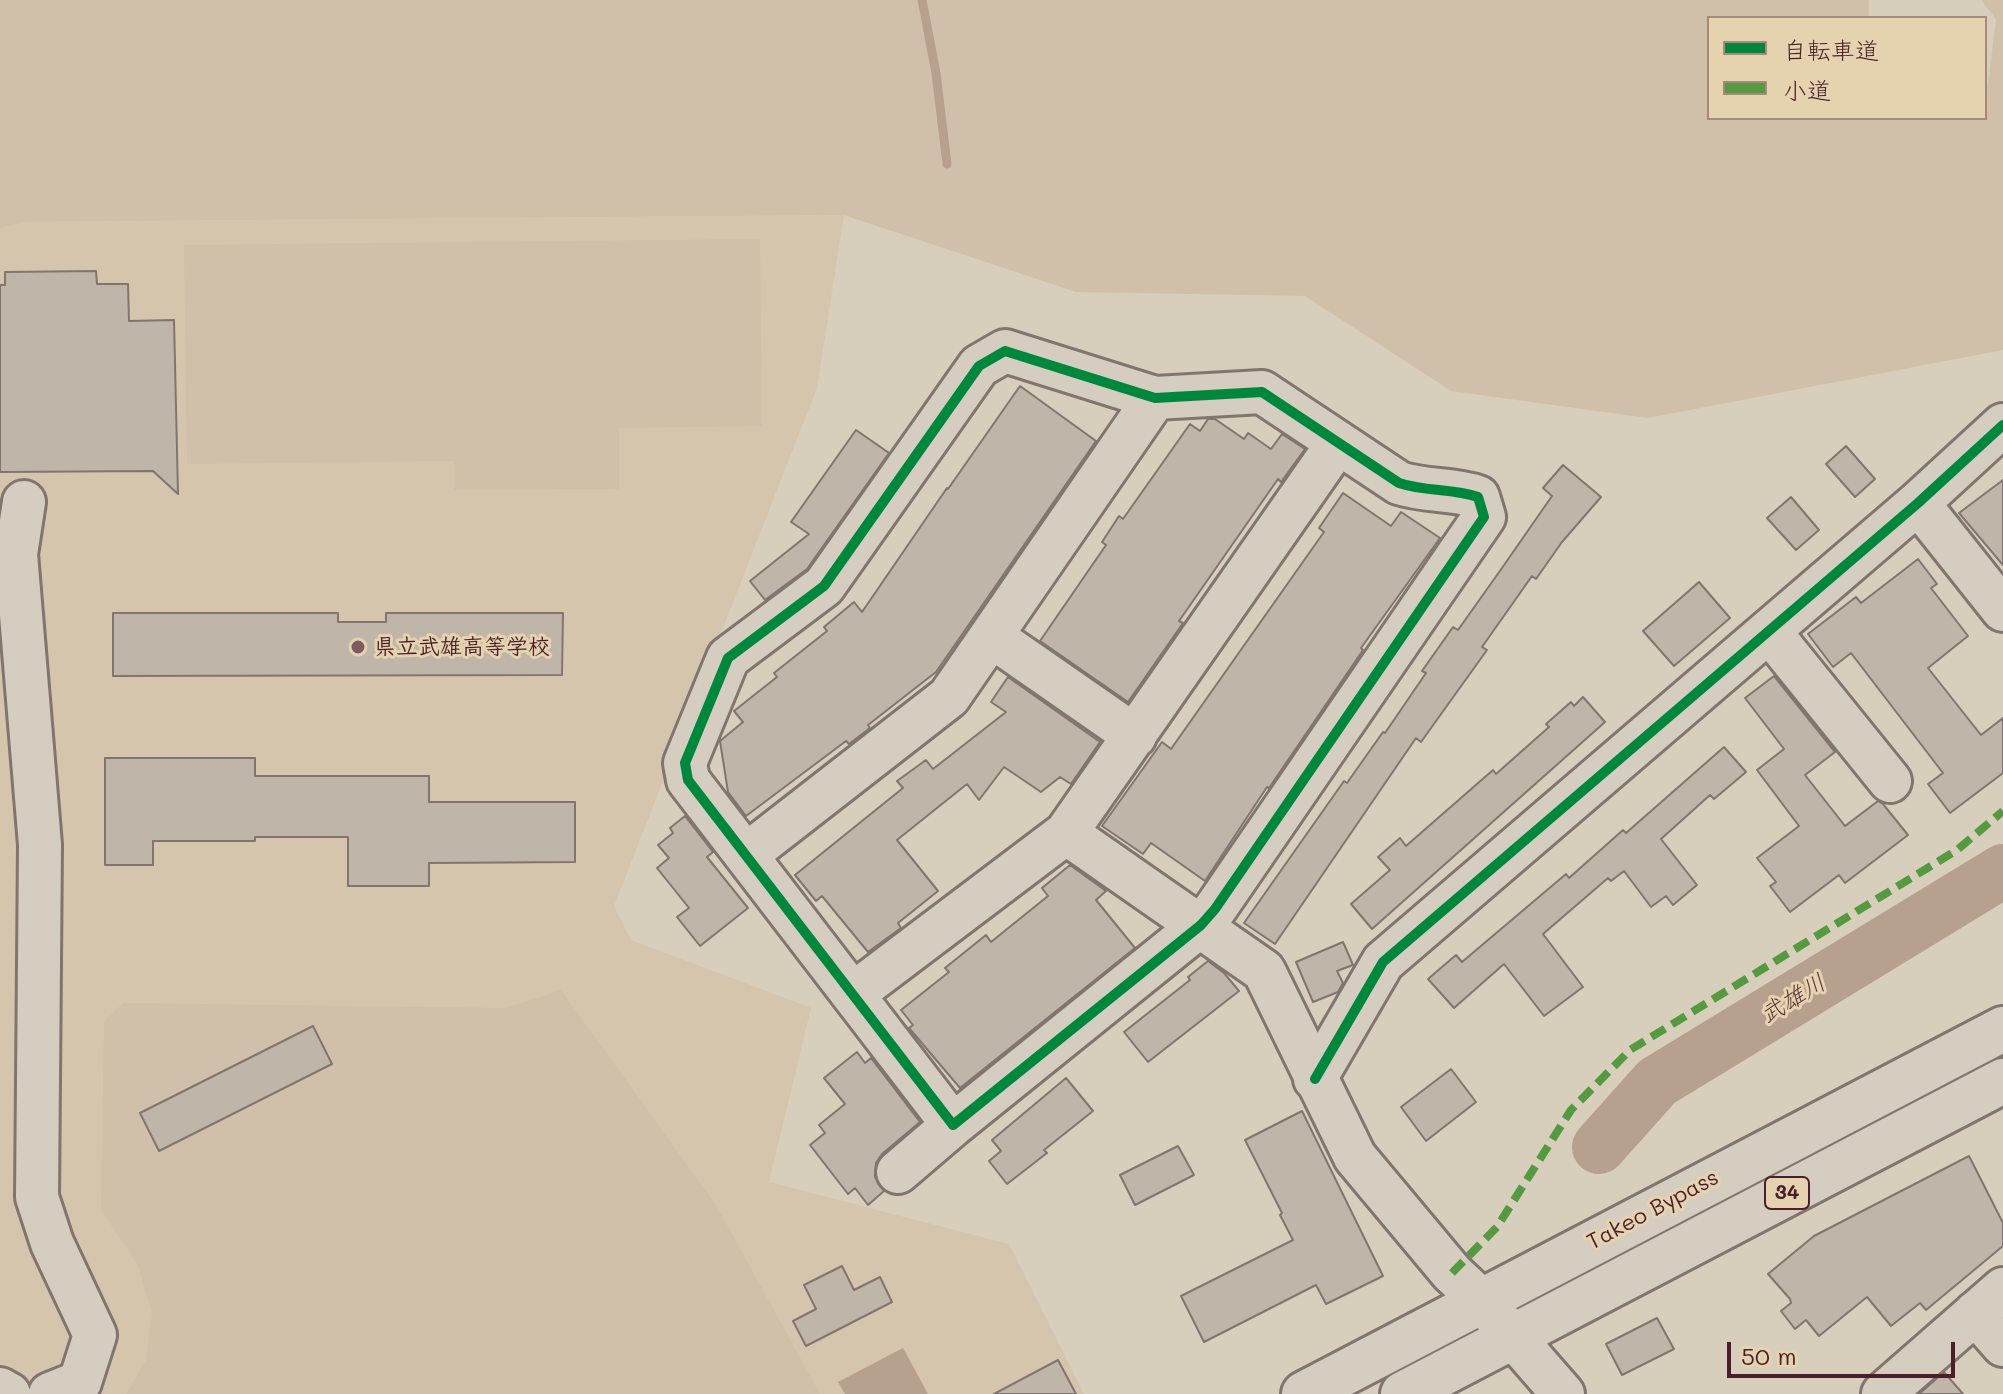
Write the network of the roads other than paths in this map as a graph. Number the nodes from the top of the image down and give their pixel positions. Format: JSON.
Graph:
{"nodes":[{"id":1,"x":1155,"y":398,"type":"junction"},
{"id":2,"x":2003,"y":425,"type":"edge"},
{"id":3,"x":1338,"y":443,"type":"junction"},
{"id":4,"x":24,"y":502,"type":"dead end"},
{"id":5,"x":1918,"y":503,"type":"junction"},
{"id":6,"x":2003,"y":610,"type":"edge"},
{"id":7,"x":1769,"y":631,"type":"junction"},
{"id":8,"x":991,"y":636,"type":"junction"},
{"id":9,"x":1135,"y":736,"type":"junction"},
{"id":10,"x":1890,"y":781,"type":"dead end"},
{"id":11,"x":1066,"y":833,"type":"junction"},
{"id":12,"x":746,"y":855,"type":"junction"},
{"id":13,"x":1201,"y":925,"type":"junction"},
{"id":14,"x":853,"y":994,"type":"junction"},
{"id":15,"x":2003,"y":1029,"type":"edge"},
{"id":16,"x":1315,"y":1079,"type":"junction"},
{"id":17,"x":2003,"y":1081,"type":"edge"},
{"id":18,"x":953,"y":1125,"type":"junction"},
{"id":19,"x":898,"y":1172,"type":"dead end"},
{"id":20,"x":1482,"y":1301,"type":"junction"},
{"id":21,"x":1989,"y":1301,"type":"edge"},
{"id":22,"x":1512,"y":1335,"type":"junction"},
{"id":23,"x":2003,"y":1345,"type":"edge"},
{"id":24,"x":0,"y":1389,"type":"edge"},
{"id":25,"x":9,"y":1394,"type":"edge"},
{"id":26,"x":50,"y":1394,"type":"edge"},
{"id":27,"x":1304,"y":1394,"type":"edge"},
{"id":28,"x":1403,"y":1394,"type":"edge"},
{"id":29,"x":1563,"y":1394,"type":"edge"},
{"id":30,"x":1883,"y":1394,"type":"edge"}],
"edges":[{"from":1,"to":3,"type":"street"},
{"from":1,"to":8,"type":"street"},
{"from":1,"to":12,"type":"street"},
{"from":2,"to":5,"type":"street"},
{"from":3,"to":9,"type":"street"},
{"from":3,"to":13,"type":"street"},
{"from":4,"to":26,"type":"street"},
{"from":5,"to":6,"type":"street"},
{"from":5,"to":7,"type":"street"},
{"from":7,"to":10,"type":"street"},
{"from":7,"to":16,"type":"street"},
{"from":8,"to":9,"type":"street"},
{"from":8,"to":12,"type":"street"},
{"from":9,"to":11,"type":"street"},
{"from":11,"to":13,"type":"street"},
{"from":11,"to":14,"type":"street"},
{"from":12,"to":14,"type":"street"},
{"from":13,"to":16,"type":"street"},
{"from":13,"to":18,"type":"street"},
{"from":14,"to":18,"type":"street"},
{"from":15,"to":20,"type":"highway","name":"Takeo Bypass","number":"34"},
{"from":16,"to":20,"type":"street"},
{"from":17,"to":22,"type":"highway","name":"Takeo Bypass","number":"34"},
{"from":18,"to":19,"type":"street"},
{"from":20,"to":22,"type":"street"},
{"from":20,"to":27,"type":"highway","name":"Takeo Bypass","number":"34"},
{"from":21,"to":23,"type":"street"},
{"from":21,"to":30,"type":"street"},
{"from":22,"to":28,"type":"highway","name":"Takeo Bypass","number":"34"},
{"from":22,"to":29,"type":"street"},
{"from":24,"to":25,"type":"street"}]}
